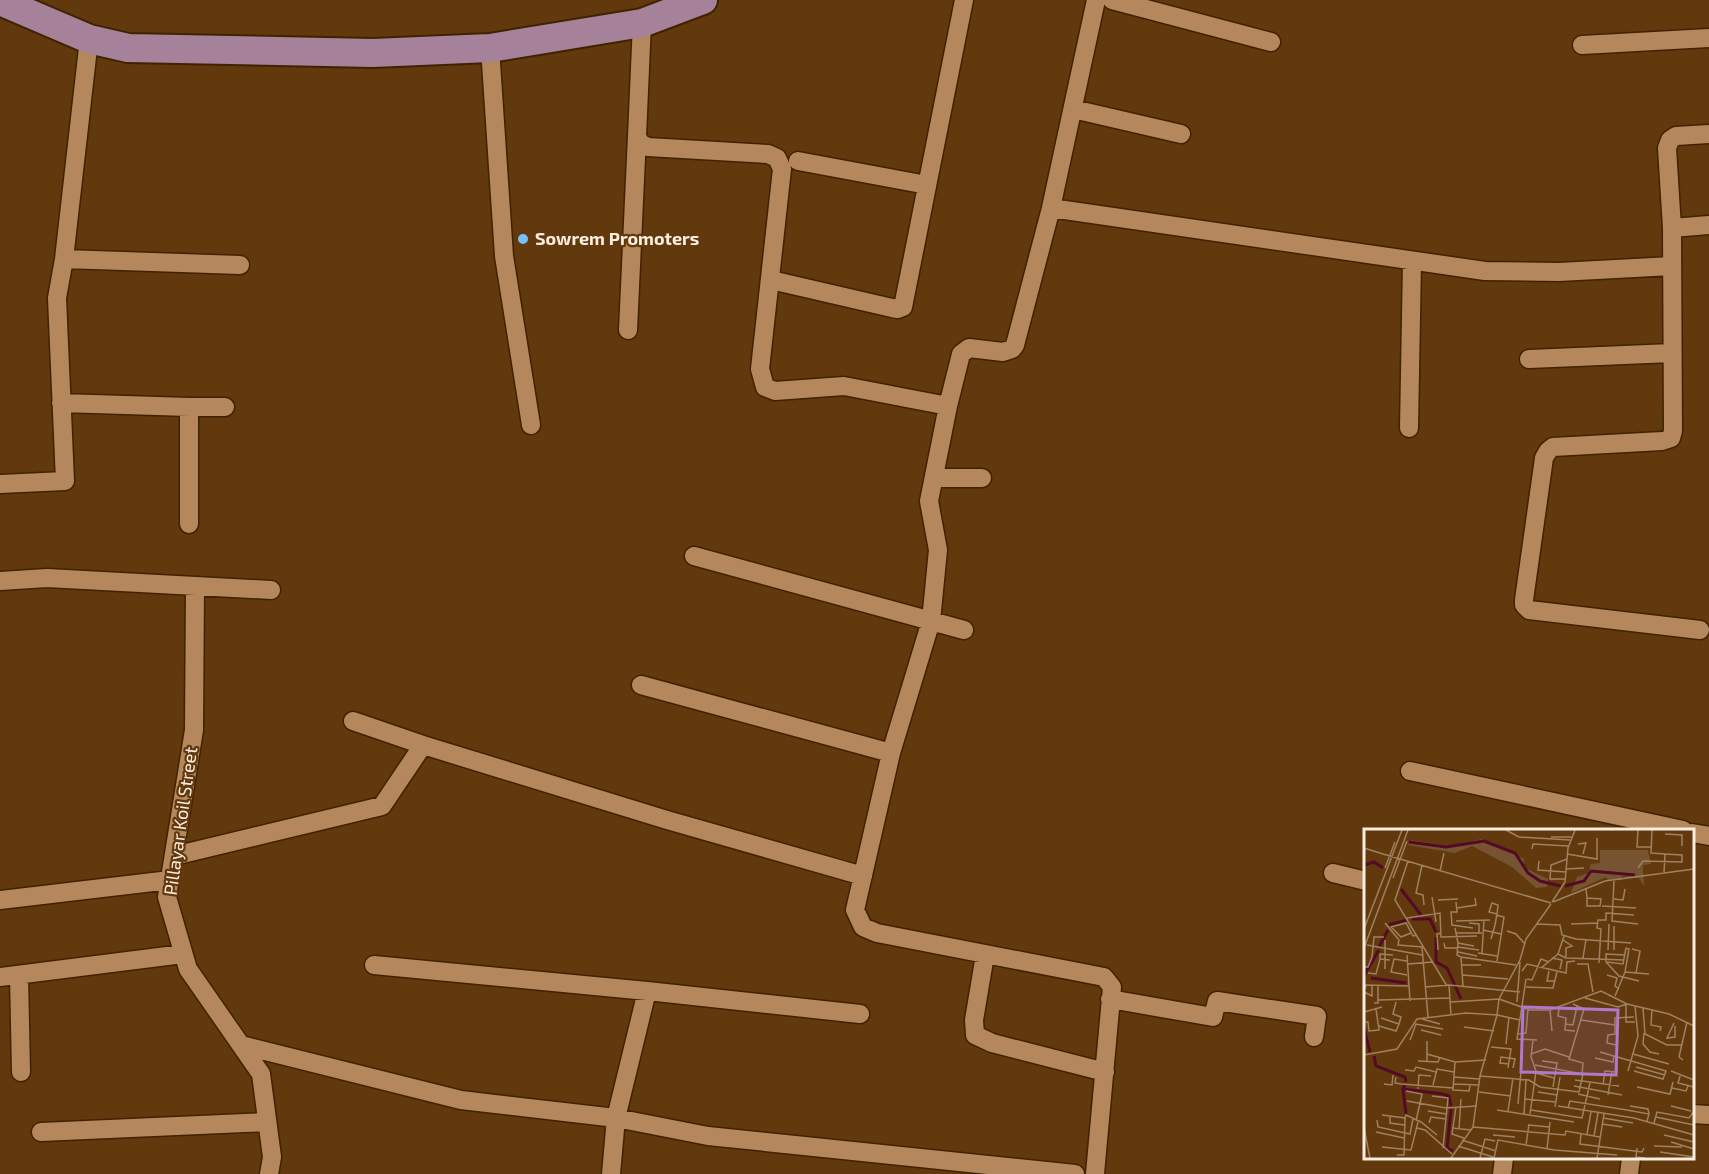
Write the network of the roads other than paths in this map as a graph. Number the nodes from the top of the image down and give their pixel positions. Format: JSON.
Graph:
{"nodes":[{"id":1,"x":703,"y":0,"type":"edge"},
{"id":2,"x":964,"y":0,"type":"edge"},
{"id":3,"x":1096,"y":0,"type":"edge"},
{"id":4,"x":1112,"y":0,"type":"edge"},
{"id":5,"x":0,"y":1,"type":"edge"},
{"id":6,"x":642,"y":23,"type":"junction"},
{"id":7,"x":1709,"y":38,"type":"edge"},
{"id":8,"x":89,"y":39,"type":"junction"},
{"id":9,"x":1271,"y":42,"type":"dead end"},
{"id":10,"x":1582,"y":45,"type":"dead end"},
{"id":11,"x":490,"y":48,"type":"junction"},
{"id":12,"x":1073,"y":109,"type":"junction"},
{"id":13,"x":1180,"y":134,"type":"dead end"},
{"id":14,"x":1709,"y":134,"type":"edge"},
{"id":15,"x":637,"y":136,"type":"junction"},
{"id":16,"x":798,"y":161,"type":"dead end"},
{"id":17,"x":927,"y":184,"type":"junction"},
{"id":18,"x":1051,"y":208,"type":"junction"},
{"id":19,"x":1709,"y":225,"type":"edge"},
{"id":20,"x":1672,"y":228,"type":"junction"},
{"id":21,"x":64,"y":259,"type":"junction"},
{"id":22,"x":1412,"y":262,"type":"junction"},
{"id":23,"x":240,"y":265,"type":"dead end"},
{"id":24,"x":1672,"y":266,"type":"junction"},
{"id":25,"x":771,"y":280,"type":"junction"},
{"id":26,"x":628,"y":330,"type":"dead end"},
{"id":27,"x":1672,"y":353,"type":"junction"},
{"id":28,"x":1529,"y":359,"type":"dead end"},
{"id":29,"x":61,"y":403,"type":"junction"},
{"id":30,"x":948,"y":406,"type":"junction"},
{"id":31,"x":189,"y":407,"type":"junction"},
{"id":32,"x":225,"y":407,"type":"dead end"},
{"id":33,"x":531,"y":425,"type":"dead end"},
{"id":34,"x":1409,"y":428,"type":"dead end"},
{"id":35,"x":934,"y":478,"type":"junction"},
{"id":36,"x":982,"y":478,"type":"dead end"},
{"id":37,"x":0,"y":484,"type":"edge"},
{"id":38,"x":189,"y":524,"type":"dead end"},
{"id":39,"x":694,"y":556,"type":"dead end"},
{"id":40,"x":0,"y":581,"type":"edge"},
{"id":41,"x":195,"y":585,"type":"junction"},
{"id":42,"x":271,"y":590,"type":"dead end"},
{"id":43,"x":931,"y":621,"type":"junction"},
{"id":44,"x":964,"y":630,"type":"dead end"},
{"id":45,"x":1700,"y":630,"type":"dead end"},
{"id":46,"x":640,"y":685,"type":"dead end"},
{"id":47,"x":353,"y":721,"type":"dead end"},
{"id":48,"x":423,"y":745,"type":"junction"},
{"id":49,"x":891,"y":753,"type":"junction"},
{"id":50,"x":1410,"y":771,"type":"dead end"},
{"id":51,"x":1671,"y":829,"type":"edge"},
{"id":52,"x":1694,"y":833,"type":"edge"},
{"id":53,"x":1709,"y":836,"type":"edge"},
{"id":54,"x":174,"y":856,"type":"junction"},
{"id":55,"x":1333,"y":873,"type":"dead end"},
{"id":56,"x":863,"y":876,"type":"junction"},
{"id":57,"x":170,"y":880,"type":"junction"},
{"id":58,"x":1364,"y":881,"type":"edge"},
{"id":59,"x":0,"y":900,"type":"edge"},
{"id":60,"x":183,"y":954,"type":"junction"},
{"id":61,"x":985,"y":955,"type":"junction"},
{"id":62,"x":374,"y":966,"type":"dead end"},
{"id":63,"x":19,"y":975,"type":"junction"},
{"id":64,"x":0,"y":977,"type":"edge"},
{"id":65,"x":647,"y":991,"type":"junction"},
{"id":66,"x":1110,"y":999,"type":"junction"},
{"id":67,"x":860,"y":1014,"type":"dead end"},
{"id":68,"x":1314,"y":1036,"type":"dead end"},
{"id":69,"x":241,"y":1045,"type":"junction"},
{"id":70,"x":21,"y":1072,"type":"dead end"},
{"id":71,"x":1105,"y":1072,"type":"junction"},
{"id":72,"x":1694,"y":1114,"type":"edge"},
{"id":73,"x":1709,"y":1115,"type":"edge"},
{"id":74,"x":616,"y":1118,"type":"junction"},
{"id":75,"x":267,"y":1122,"type":"junction"},
{"id":76,"x":41,"y":1131,"type":"dead end"},
{"id":77,"x":1504,"y":1159,"type":"edge"},
{"id":78,"x":1631,"y":1159,"type":"edge"},
{"id":79,"x":269,"y":1174,"type":"edge"},
{"id":80,"x":611,"y":1174,"type":"edge"},
{"id":81,"x":1075,"y":1174,"type":"edge"},
{"id":82,"x":1095,"y":1174,"type":"edge"},
{"id":83,"x":1502,"y":1174,"type":"edge"},
{"id":84,"x":1629,"y":1174,"type":"edge"}],
"edges":[{"from":1,"to":6,"type":"main road"},
{"from":2,"to":17,"type":"street"},
{"from":3,"to":12,"type":"street"},
{"from":4,"to":9,"type":"street"},
{"from":5,"to":8,"type":"main road"},
{"from":6,"to":11,"type":"main road"},
{"from":6,"to":15,"type":"street"},
{"from":7,"to":10,"type":"street"},
{"from":8,"to":11,"type":"main road"},
{"from":8,"to":21,"type":"street"},
{"from":11,"to":33,"type":"street"},
{"from":12,"to":13,"type":"street"},
{"from":12,"to":18,"type":"street"},
{"from":14,"to":20,"type":"street"},
{"from":15,"to":25,"type":"street"},
{"from":15,"to":26,"type":"street"},
{"from":16,"to":17,"type":"street"},
{"from":17,"to":25,"type":"street"},
{"from":18,"to":22,"type":"street"},
{"from":18,"to":30,"type":"street"},
{"from":19,"to":20,"type":"street"},
{"from":20,"to":24,"type":"street"},
{"from":21,"to":23,"type":"street"},
{"from":21,"to":29,"type":"street"},
{"from":22,"to":24,"type":"street"},
{"from":22,"to":34,"type":"street"},
{"from":24,"to":27,"type":"street"},
{"from":25,"to":30,"type":"street"},
{"from":27,"to":28,"type":"street"},
{"from":27,"to":45,"type":"street"},
{"from":29,"to":31,"type":"street"},
{"from":29,"to":37,"type":"street"},
{"from":30,"to":35,"type":"street"},
{"from":31,"to":32,"type":"street"},
{"from":31,"to":38,"type":"street"},
{"from":35,"to":36,"type":"street"},
{"from":35,"to":43,"type":"street"},
{"from":39,"to":43,"type":"street"},
{"from":40,"to":41,"type":"street"},
{"from":41,"to":42,"type":"street"},
{"from":41,"to":54,"type":"street","name":"Pillayar Koil Street"},
{"from":43,"to":44,"type":"street"},
{"from":43,"to":49,"type":"street"},
{"from":46,"to":49,"type":"street"},
{"from":47,"to":48,"type":"street"},
{"from":48,"to":54,"type":"street"},
{"from":48,"to":56,"type":"street"},
{"from":49,"to":56,"type":"street"},
{"from":50,"to":51,"type":"street"},
{"from":52,"to":53,"type":"street"},
{"from":54,"to":57,"type":"street","name":"Pillayar Koil Street"},
{"from":55,"to":58,"type":"street"},
{"from":56,"to":61,"type":"street"},
{"from":57,"to":59,"type":"street"},
{"from":57,"to":60,"type":"street","name":"Pillayar Koil Street"},
{"from":60,"to":63,"type":"street"},
{"from":60,"to":69,"type":"street","name":"Pillayar Koil Street"},
{"from":61,"to":66,"type":"street"},
{"from":61,"to":71,"type":"street"},
{"from":62,"to":65,"type":"street"},
{"from":63,"to":64,"type":"street"},
{"from":63,"to":70,"type":"street"},
{"from":65,"to":67,"type":"street"},
{"from":65,"to":74,"type":"street"},
{"from":66,"to":68,"type":"street"},
{"from":66,"to":71,"type":"street"},
{"from":69,"to":74,"type":"street"},
{"from":69,"to":75,"type":"street","name":"Pillayar Koil Street"},
{"from":71,"to":82,"type":"street"},
{"from":72,"to":73,"type":"street"},
{"from":74,"to":80,"type":"street"},
{"from":74,"to":81,"type":"street"},
{"from":75,"to":76,"type":"street"},
{"from":75,"to":79,"type":"street","name":"Pillayar Koil Street"},
{"from":77,"to":83,"type":"street"},
{"from":78,"to":84,"type":"street"}]}
